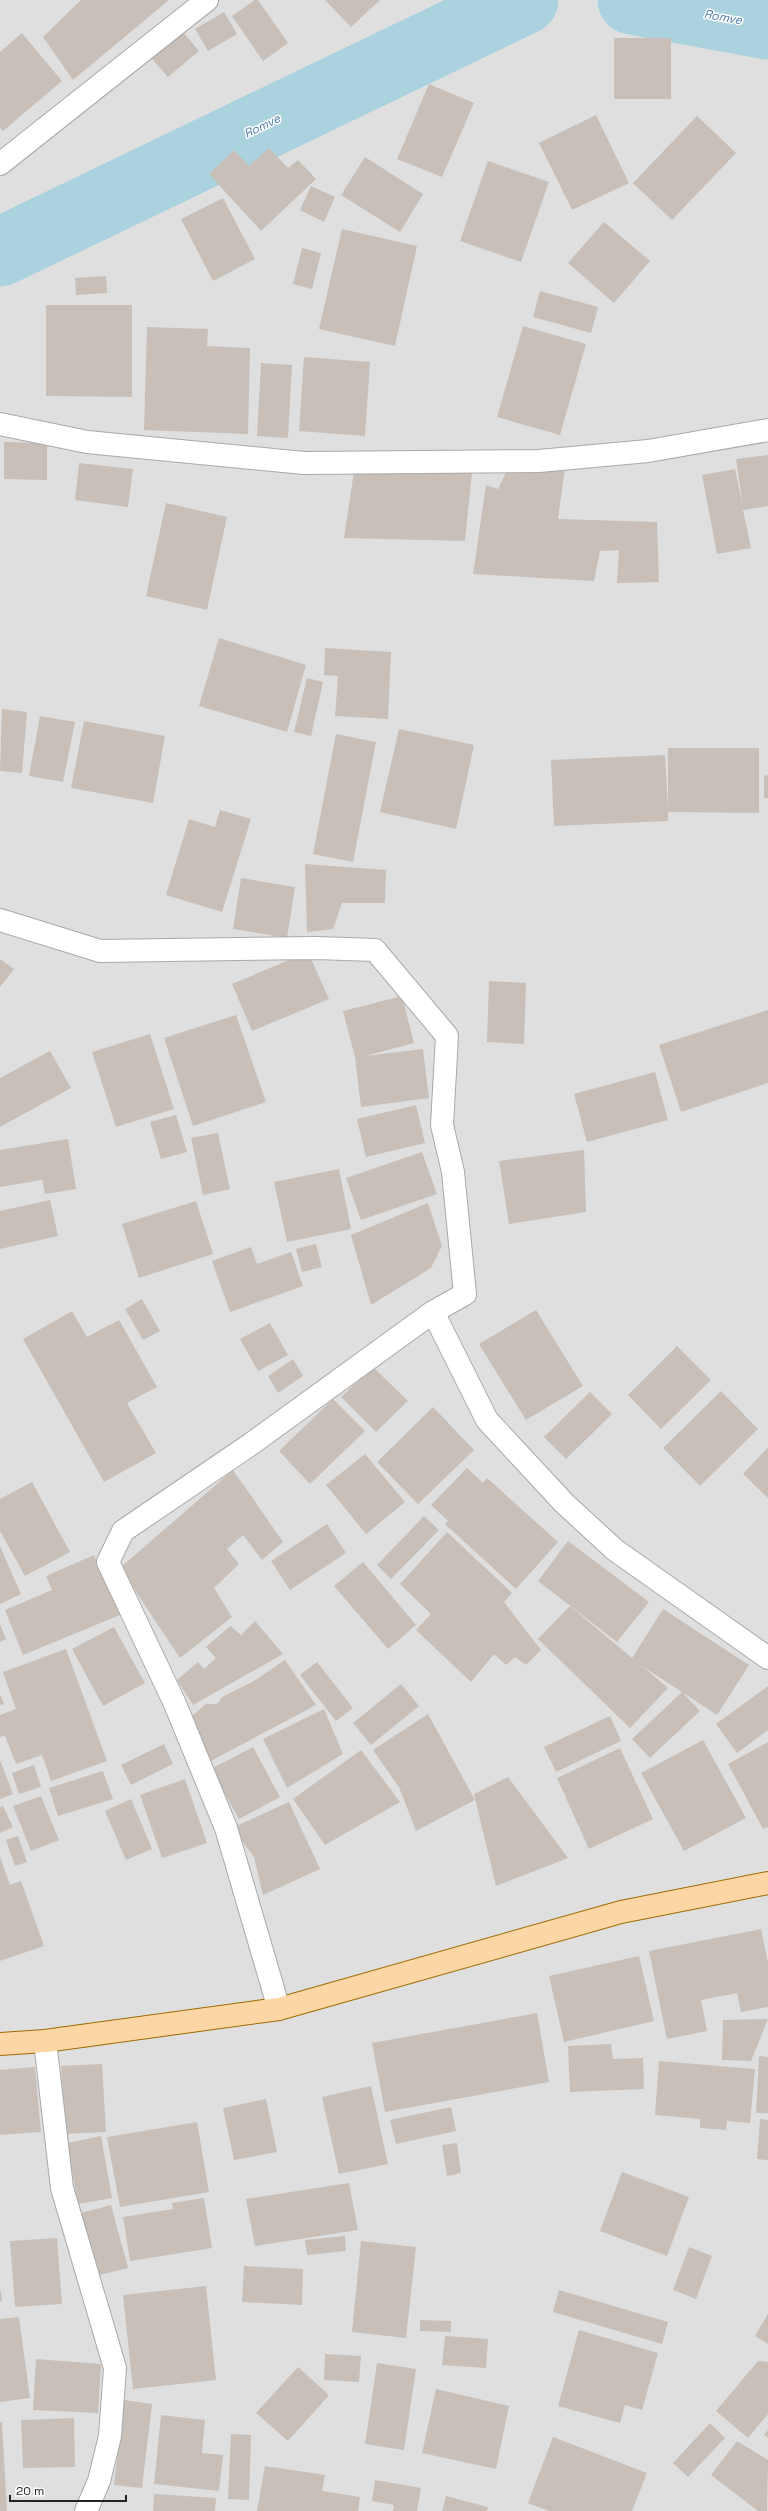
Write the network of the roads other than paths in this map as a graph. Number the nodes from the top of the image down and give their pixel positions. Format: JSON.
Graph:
{"nodes":[{"id":1,"x":207,"y":0,"type":"edge"},
{"id":2,"x":0,"y":164,"type":"edge"},
{"id":3,"x":0,"y":424,"type":"edge"},
{"id":4,"x":768,"y":430,"type":"edge"},
{"id":5,"x":0,"y":920,"type":"edge"},
{"id":6,"x":433,"y":1312,"type":"junction"},
{"id":7,"x":768,"y":1658,"type":"edge"},
{"id":8,"x":768,"y":1883,"type":"edge"},
{"id":9,"x":279,"y":2010,"type":"junction"},
{"id":10,"x":45,"y":2041,"type":"junction"},
{"id":11,"x":0,"y":2044,"type":"edge"},
{"id":12,"x":86,"y":2511,"type":"edge"}],
"edges":[{"from":1,"to":2,"type":"street"},
{"from":3,"to":4,"type":"street"},
{"from":5,"to":6,"type":"street"},
{"from":6,"to":7,"type":"street"},
{"from":6,"to":9,"type":"street"},
{"from":8,"to":9,"type":"main road"},
{"from":9,"to":10,"type":"main road"},
{"from":10,"to":11,"type":"main road"},
{"from":10,"to":12,"type":"street"}]}
